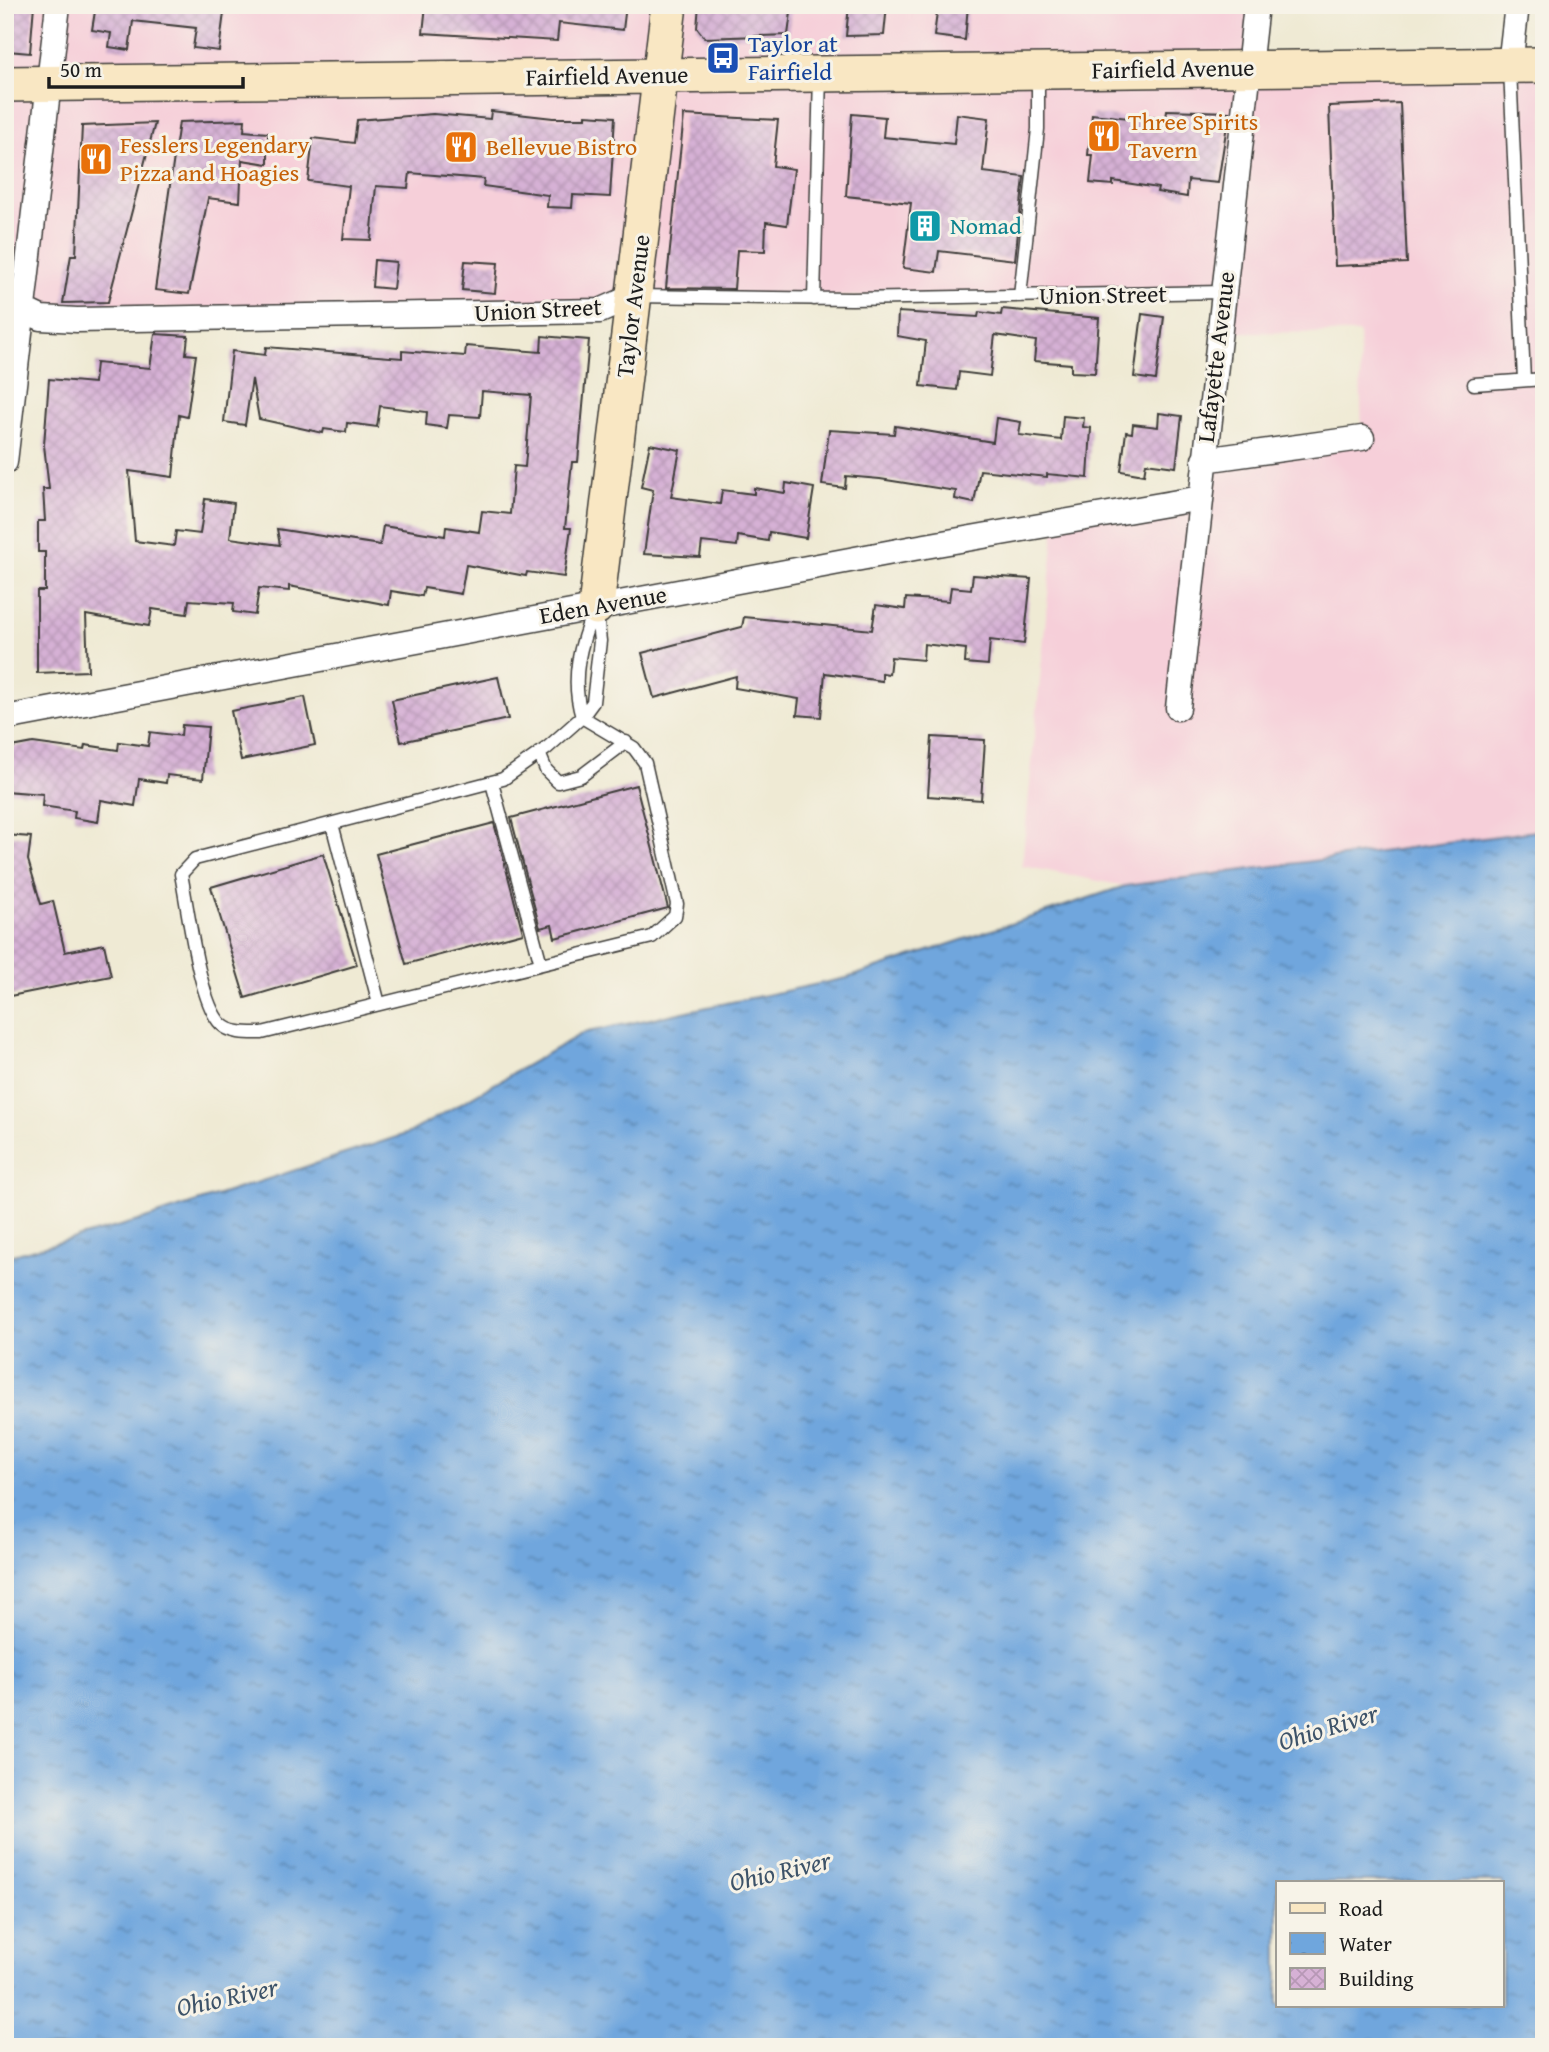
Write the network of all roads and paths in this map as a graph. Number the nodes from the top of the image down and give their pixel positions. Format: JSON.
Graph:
{"nodes":[{"id":1,"x":58,"y":5,"type":"edge"},
{"id":2,"x":669,"y":5,"type":"edge"},
{"id":3,"x":1256,"y":5,"type":"edge"},
{"id":4,"x":1517,"y":5,"type":"edge"},
{"id":5,"x":1527,"y":65,"type":"edge"},
{"id":6,"x":1249,"y":68,"type":"junction"},
{"id":7,"x":1038,"y":71,"type":"junction"},
{"id":8,"x":820,"y":74,"type":"junction"},
{"id":9,"x":660,"y":76,"type":"junction"},
{"id":10,"x":49,"y":83,"type":"junction"},
{"id":11,"x":5,"y":84,"type":"edge"},
{"id":12,"x":1223,"y":292,"type":"junction"},
{"id":13,"x":634,"y":296,"type":"junction"},
{"id":14,"x":1020,"y":296,"type":"junction"},
{"id":15,"x":814,"y":299,"type":"junction"},
{"id":16,"x":13,"y":308,"type":"edge"},
{"id":17,"x":1524,"y":380,"type":"junction"},
{"id":18,"x":1544,"y":380,"type":"edge"},
{"id":19,"x":1474,"y":384,"type":"dead end"},
{"id":20,"x":1362,"y":438,"type":"dead end"},
{"id":21,"x":1204,"y":460,"type":"junction"},
{"id":22,"x":5,"y":462,"type":"edge"},
{"id":23,"x":1201,"y":498,"type":"junction"},
{"id":24,"x":596,"y":607,"type":"junction"},
{"id":25,"x":1178,"y":708,"type":"dead end"},
{"id":26,"x":582,"y":717,"type":"junction"},
{"id":27,"x":5,"y":718,"type":"edge"},
{"id":28,"x":626,"y":742,"type":"junction"},
{"id":29,"x":539,"y":753,"type":"junction"},
{"id":30,"x":492,"y":783,"type":"junction"},
{"id":31,"x":332,"y":824,"type":"junction"},
{"id":32,"x":541,"y":964,"type":"junction"},
{"id":33,"x":379,"y":1004,"type":"junction"}],
"edges":[{"from":1,"to":10,"type":"street"},
{"from":2,"to":9,"type":"main road","name":"Taylor Avenue"},
{"from":3,"to":6,"type":"street","name":"Lafayette Avenue"},
{"from":4,"to":5,"type":"street"},
{"from":5,"to":6,"type":"main road","name":"Fairfield Avenue"},
{"from":5,"to":17,"type":"lane"},
{"from":6,"to":7,"type":"main road","name":"Fairfield Avenue"},
{"from":6,"to":12,"type":"street","name":"Lafayette Avenue"},
{"from":7,"to":8,"type":"main road","name":"Fairfield Avenue"},
{"from":7,"to":14,"type":"lane"},
{"from":8,"to":9,"type":"main road","name":"Fairfield Avenue"},
{"from":8,"to":15,"type":"lane"},
{"from":9,"to":10,"type":"main road","name":"Fairfield Avenue"},
{"from":9,"to":13,"type":"main road","name":"Taylor Avenue"},
{"from":10,"to":11,"type":"main road","name":"Fairfield Avenue"},
{"from":10,"to":16,"type":"street"},
{"from":12,"to":14,"type":"lane","name":"Union Street"},
{"from":12,"to":21,"type":"street","name":"Lafayette Avenue"},
{"from":13,"to":15,"type":"lane","name":"Union Street"},
{"from":13,"to":16,"type":"street","name":"Union Street"},
{"from":13,"to":24,"type":"main road","name":"Taylor Avenue"},
{"from":14,"to":15,"type":"lane","name":"Union Street"},
{"from":16,"to":22,"type":"street"},
{"from":17,"to":18,"type":"lane"},
{"from":17,"to":19,"type":"lane"},
{"from":20,"to":21,"type":"street"},
{"from":21,"to":23,"type":"street","name":"Lafayette Avenue"},
{"from":23,"to":24,"type":"street","name":"Eden Avenue"},
{"from":23,"to":25,"type":"street","name":"Lafayette Avenue"},
{"from":24,"to":26,"type":"lane"},
{"from":24,"to":26,"type":"lane"},
{"from":24,"to":27,"type":"street","name":"Eden Avenue"},
{"from":26,"to":28,"type":"lane"},
{"from":26,"to":29,"type":"lane"},
{"from":28,"to":29,"type":"lane"},
{"from":28,"to":32,"type":"lane"},
{"from":29,"to":30,"type":"lane"},
{"from":30,"to":31,"type":"lane"},
{"from":30,"to":32,"type":"lane"},
{"from":31,"to":33,"type":"lane"},
{"from":31,"to":33,"type":"lane"},
{"from":32,"to":33,"type":"lane"}]}
